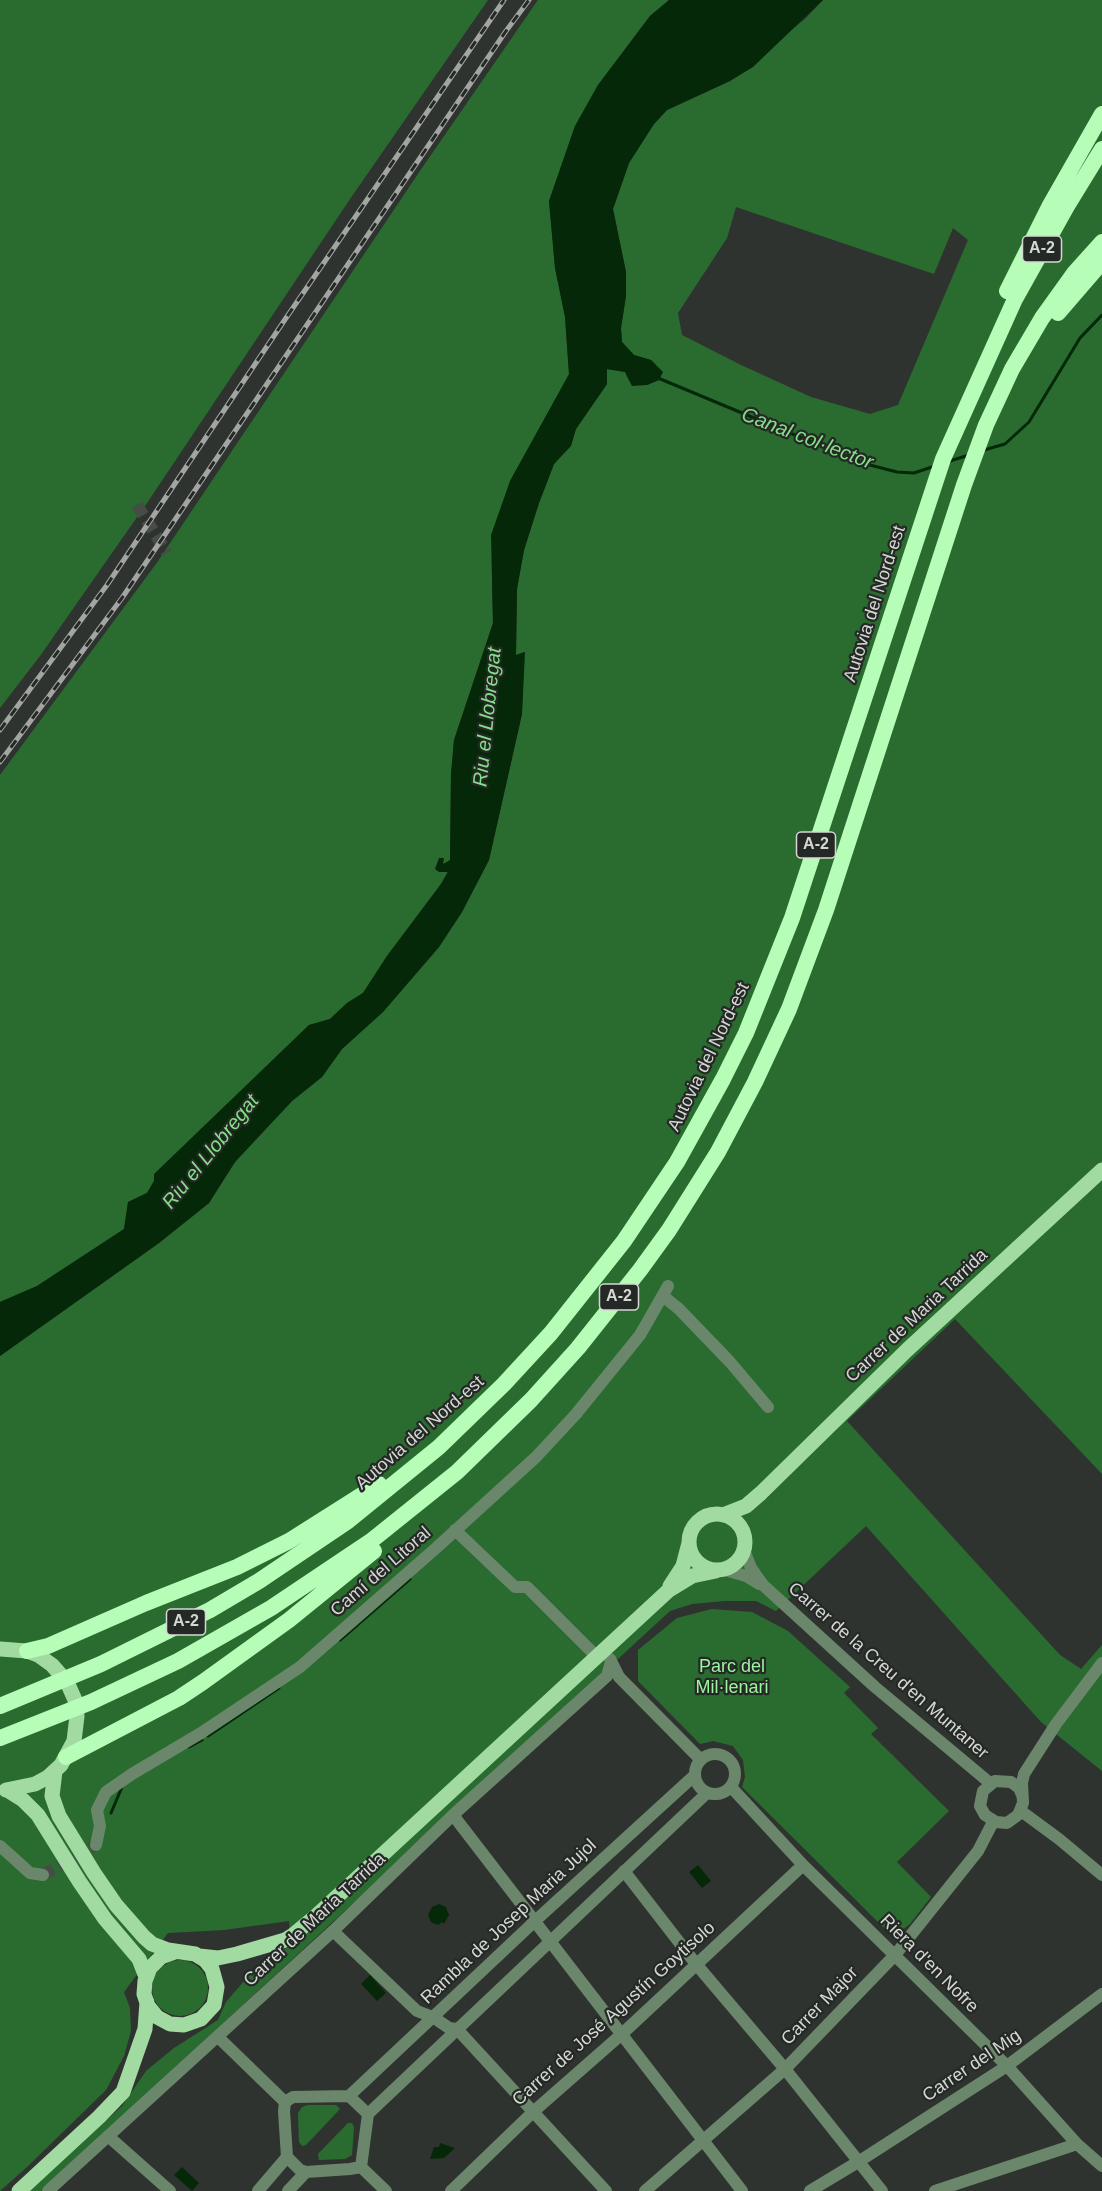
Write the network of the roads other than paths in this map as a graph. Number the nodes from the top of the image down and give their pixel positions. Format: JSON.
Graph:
{"nodes":[{"id":1,"x":1102,"y":114,"type":"edge"},
{"id":2,"x":1102,"y":149,"type":"edge"},
{"id":3,"x":1102,"y":242,"type":"edge"},
{"id":4,"x":1102,"y":262,"type":"edge"},
{"id":5,"x":1015,"y":364,"type":"junction"},
{"id":6,"x":963,"y":403,"type":"junction"},
{"id":7,"x":1102,"y":1170,"type":"edge"},
{"id":8,"x":768,"y":1407,"type":"dead end"},
{"id":9,"x":439,"y":1447,"type":"junction"},
{"id":10,"x":457,"y":1472,"type":"junction"},
{"id":11,"x":761,"y":1493,"type":"junction"},
{"id":12,"x":723,"y":1515,"type":"junction"},
{"id":13,"x":455,"y":1530,"type":"junction"},
{"id":14,"x":689,"y":1543,"type":"junction"},
{"id":15,"x":745,"y":1544,"type":"junction"},
{"id":16,"x":720,"y":1570,"type":"junction"},
{"id":17,"x":763,"y":1585,"type":"junction"},
{"id":18,"x":669,"y":1590,"type":"junction"},
{"id":19,"x":0,"y":1649,"type":"edge"},
{"id":20,"x":27,"y":1651,"type":"junction"},
{"id":21,"x":604,"y":1655,"type":"junction"},
{"id":22,"x":1102,"y":1663,"type":"edge"},
{"id":23,"x":613,"y":1676,"type":"junction"},
{"id":24,"x":0,"y":1706,"type":"edge"},
{"id":25,"x":0,"y":1738,"type":"edge"},
{"id":26,"x":66,"y":1757,"type":"junction"},
{"id":27,"x":701,"y":1760,"type":"junction"},
{"id":28,"x":55,"y":1771,"type":"junction"},
{"id":29,"x":1024,"y":1774,"type":"junction"},
{"id":30,"x":695,"y":1775,"type":"junction"},
{"id":31,"x":1006,"y":1780,"type":"junction"},
{"id":32,"x":990,"y":1783,"type":"junction"},
{"id":33,"x":731,"y":1787,"type":"junction"},
{"id":34,"x":3,"y":1790,"type":"edge"},
{"id":35,"x":707,"y":1793,"type":"junction"},
{"id":36,"x":1022,"y":1795,"type":"junction"},
{"id":37,"x":1021,"y":1811,"type":"junction"},
{"id":38,"x":453,"y":1815,"type":"junction"},
{"id":39,"x":993,"y":1822,"type":"junction"},
{"id":40,"x":96,"y":1845,"type":"dead end"},
{"id":41,"x":0,"y":1846,"type":"edge"},
{"id":42,"x":803,"y":1865,"type":"junction"},
{"id":43,"x":624,"y":1871,"type":"junction"},
{"id":44,"x":43,"y":1875,"type":"dead end"},
{"id":45,"x":1102,"y":1875,"type":"edge"},
{"id":46,"x":535,"y":1922,"type":"junction"},
{"id":47,"x":333,"y":1931,"type":"junction"},
{"id":48,"x":550,"y":1941,"type":"junction"},
{"id":49,"x":175,"y":1952,"type":"junction"},
{"id":50,"x":237,"y":1954,"type":"junction"},
{"id":51,"x":895,"y":1955,"type":"junction"},
{"id":52,"x":199,"y":1956,"type":"junction"},
{"id":53,"x":696,"y":1964,"type":"junction"},
{"id":54,"x":146,"y":1977,"type":"junction"},
{"id":55,"x":218,"y":1987,"type":"junction"},
{"id":56,"x":1102,"y":1994,"type":"edge"},
{"id":57,"x":147,"y":2002,"type":"junction"},
{"id":58,"x":434,"y":2017,"type":"junction"},
{"id":59,"x":174,"y":2024,"type":"junction"},
{"id":60,"x":457,"y":2029,"type":"junction"},
{"id":61,"x":623,"y":2033,"type":"junction"},
{"id":62,"x":218,"y":2037,"type":"junction"},
{"id":63,"x":142,"y":2043,"type":"junction"},
{"id":64,"x":1007,"y":2066,"type":"junction"},
{"id":65,"x":785,"y":2068,"type":"junction"},
{"id":66,"x":349,"y":2096,"type":"junction"},
{"id":67,"x":285,"y":2102,"type":"junction"},
{"id":68,"x":533,"y":2112,"type":"junction"},
{"id":69,"x":368,"y":2114,"type":"junction"},
{"id":70,"x":108,"y":2136,"type":"junction"},
{"id":71,"x":702,"y":2139,"type":"junction"},
{"id":72,"x":1077,"y":2144,"type":"junction"},
{"id":73,"x":287,"y":2157,"type":"junction"},
{"id":74,"x":858,"y":2162,"type":"junction"},
{"id":75,"x":1102,"y":2166,"type":"edge"},
{"id":76,"x":361,"y":2167,"type":"junction"},
{"id":77,"x":306,"y":2172,"type":"junction"},
{"id":78,"x":19,"y":2191,"type":"edge"},
{"id":79,"x":48,"y":2191,"type":"edge"},
{"id":80,"x":170,"y":2191,"type":"edge"},
{"id":81,"x":258,"y":2191,"type":"edge"},
{"id":82,"x":288,"y":2191,"type":"edge"},
{"id":83,"x":386,"y":2191,"type":"edge"},
{"id":84,"x":451,"y":2191,"type":"edge"},
{"id":85,"x":606,"y":2191,"type":"edge"},
{"id":86,"x":645,"y":2191,"type":"edge"},
{"id":87,"x":742,"y":2191,"type":"edge"},
{"id":88,"x":810,"y":2191,"type":"edge"},
{"id":89,"x":882,"y":2191,"type":"edge"},
{"id":90,"x":935,"y":2191,"type":"edge"}],
"edges":[{"from":1,"to":6,"type":"highway"},
{"from":2,"to":6,"type":"highway","name":"Autovia del Nord-est","number":"A-2"},
{"from":3,"to":5,"type":"highway","number":"A-2"},
{"from":4,"to":5,"type":"highway"},
{"from":5,"to":10,"type":"highway","number":"A-2"},
{"from":6,"to":9,"type":"highway","name":"Autovia del Nord-est","number":"A-2"},
{"from":7,"to":11,"type":"main road","name":"Carrer de Maria Tarrida"},
{"from":8,"to":13,"type":"street","name":"Camí del Litoral"},
{"from":9,"to":20,"type":"highway"},
{"from":9,"to":24,"type":"highway","name":"Autovia del Nord-est","number":"A-2"},
{"from":10,"to":25,"type":"highway","number":"A-2"},
{"from":10,"to":26,"type":"highway"},
{"from":11,"to":12,"type":"main road","name":"Carrer de Maria Tarrida"},
{"from":11,"to":15,"type":"main road","name":"Carrer de Maria Tarrida"},
{"from":12,"to":14,"type":"main road"},
{"from":12,"to":15,"type":"main road"},
{"from":13,"to":21,"type":"street"},
{"from":13,"to":40,"type":"street","name":"Camí del Litoral"},
{"from":14,"to":16,"type":"main road"},
{"from":14,"to":18,"type":"main road","name":"Carrer de Maria Tarrida"},
{"from":15,"to":16,"type":"main road"},
{"from":15,"to":17,"type":"street","name":"Carrer de la Creu d'en Muntaner"},
{"from":16,"to":17,"type":"street","name":"Carrer de la Creu d'en Muntaner"},
{"from":16,"to":18,"type":"main road","name":"Carrer de Maria Tarrida"},
{"from":17,"to":32,"type":"street","name":"Carrer de la Creu d'en Muntaner"},
{"from":18,"to":21,"type":"main road","name":"Carrer de Maria Tarrida"},
{"from":19,"to":20,"type":"main road"},
{"from":20,"to":26,"type":"main road"},
{"from":21,"to":23,"type":"street"},
{"from":21,"to":50,"type":"main road","name":"Carrer de Maria Tarrida"},
{"from":22,"to":29,"type":"street"},
{"from":23,"to":27,"type":"street"},
{"from":23,"to":38,"type":"street","name":"Carrer de Maria Tarrida"},
{"from":26,"to":28,"type":"main road"},
{"from":27,"to":30,"type":"street"},
{"from":27,"to":33,"type":"street"},
{"from":28,"to":34,"type":"main road"},
{"from":28,"to":49,"type":"main road"},
{"from":29,"to":31,"type":"street"},
{"from":29,"to":36,"type":"street"},
{"from":30,"to":35,"type":"street"},
{"from":30,"to":46,"type":"street","name":"Rambla de Josep Maria Jujol"},
{"from":31,"to":32,"type":"street"},
{"from":31,"to":36,"type":"street"},
{"from":32,"to":39,"type":"street"},
{"from":33,"to":35,"type":"street"},
{"from":33,"to":42,"type":"street","name":"Riera d'en Nofre"},
{"from":34,"to":54,"type":"main road"},
{"from":35,"to":43,"type":"street"},
{"from":36,"to":37,"type":"street"},
{"from":37,"to":39,"type":"street"},
{"from":37,"to":45,"type":"street"},
{"from":38,"to":46,"type":"street"},
{"from":38,"to":47,"type":"street","name":"Carrer de Maria Tarrida"},
{"from":39,"to":51,"type":"street","name":"Carrer Major"},
{"from":41,"to":44,"type":"street"},
{"from":42,"to":51,"type":"street","name":"Riera d'en Nofre"},
{"from":42,"to":53,"type":"street","name":"Carrer de José Agustín Goytisolo"},
{"from":43,"to":48,"type":"street"},
{"from":43,"to":53,"type":"street"},
{"from":46,"to":48,"type":"street"},
{"from":46,"to":58,"type":"street","name":"Rambla de Josep Maria Jujol"},
{"from":47,"to":58,"type":"street"},
{"from":47,"to":62,"type":"street","name":"Carrer de Maria Tarrida"},
{"from":48,"to":60,"type":"street"},
{"from":48,"to":61,"type":"street"},
{"from":49,"to":52,"type":"main road"},
{"from":49,"to":54,"type":"main road"},
{"from":50,"to":52,"type":"main road","name":"Carrer de Maria Tarrida"},
{"from":50,"to":55,"type":"main road","name":"Carrer de Maria Tarrida"},
{"from":51,"to":64,"type":"street","name":"Riera d'en Nofre"},
{"from":51,"to":65,"type":"street","name":"Carrer Major"},
{"from":52,"to":55,"type":"main road"},
{"from":53,"to":61,"type":"street","name":"Carrer de José Agustín Goytisolo"},
{"from":53,"to":65,"type":"street"},
{"from":54,"to":57,"type":"main road"},
{"from":55,"to":59,"type":"main road"},
{"from":56,"to":64,"type":"street","name":"Carrer del Mig"},
{"from":57,"to":59,"type":"main road"},
{"from":57,"to":63,"type":"main road"},
{"from":58,"to":60,"type":"street"},
{"from":58,"to":66,"type":"street","name":"Rambla de Josep Maria Jujol"},
{"from":59,"to":63,"type":"main road"},
{"from":60,"to":68,"type":"street"},
{"from":60,"to":69,"type":"street"},
{"from":61,"to":68,"type":"street","name":"Carrer de José Agustín Goytisolo"},
{"from":61,"to":71,"type":"street"},
{"from":62,"to":67,"type":"street"},
{"from":62,"to":70,"type":"street","name":"Carrer de Maria Tarrida"},
{"from":63,"to":78,"type":"main road"},
{"from":64,"to":72,"type":"street","name":"Riera d'en Nofre"},
{"from":64,"to":74,"type":"street","name":"Carrer del Mig"},
{"from":65,"to":71,"type":"street","name":"Carrer Major"},
{"from":65,"to":74,"type":"street"},
{"from":66,"to":67,"type":"street"},
{"from":66,"to":69,"type":"street"},
{"from":67,"to":73,"type":"street"},
{"from":68,"to":84,"type":"street","name":"Carrer de José Agustín Goytisolo"},
{"from":68,"to":85,"type":"street"},
{"from":69,"to":76,"type":"street"},
{"from":70,"to":79,"type":"street","name":"Carrer de Maria Tarrida"},
{"from":70,"to":80,"type":"street"},
{"from":71,"to":86,"type":"street","name":"Carrer Major"},
{"from":71,"to":87,"type":"street"},
{"from":72,"to":75,"type":"street","name":"Riera d'en Nofre"},
{"from":72,"to":90,"type":"street"},
{"from":73,"to":77,"type":"street"},
{"from":73,"to":81,"type":"street"},
{"from":74,"to":88,"type":"street","name":"Carrer del Mig"},
{"from":74,"to":89,"type":"street"},
{"from":76,"to":77,"type":"street"},
{"from":76,"to":83,"type":"street"},
{"from":77,"to":82,"type":"street"}]}
